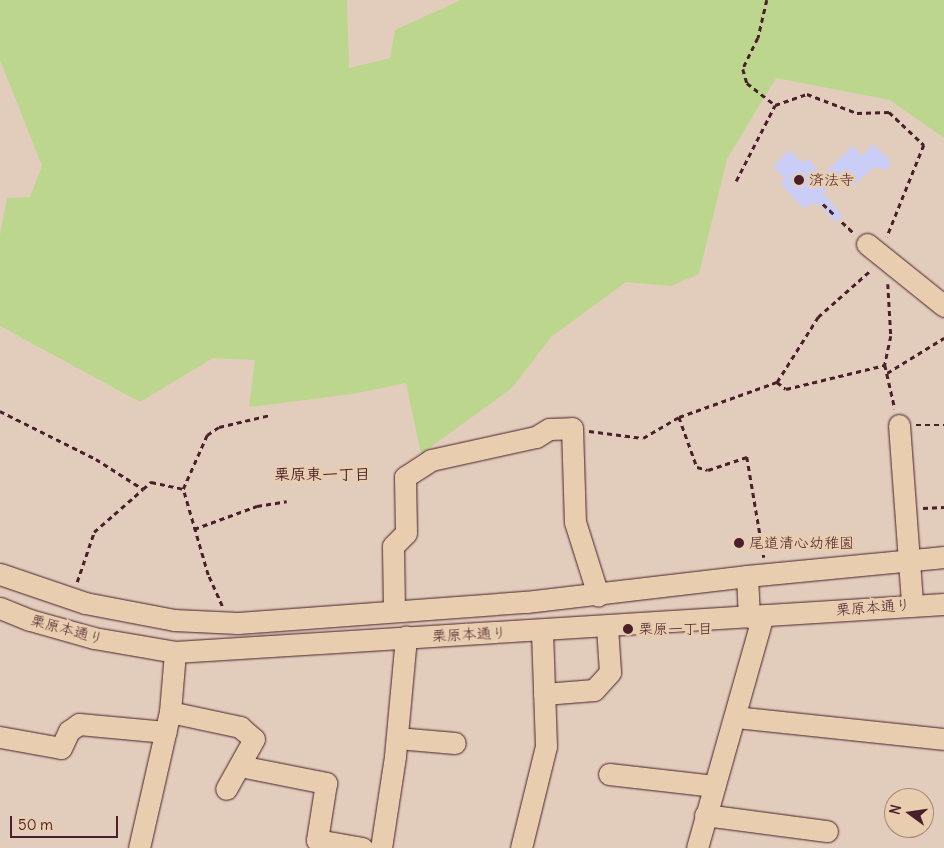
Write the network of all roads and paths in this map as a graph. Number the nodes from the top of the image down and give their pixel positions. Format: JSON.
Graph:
{"nodes":[{"id":1,"x":768,"y":0,"type":"edge"},
{"id":2,"x":775,"y":105,"type":"junction"},
{"id":3,"x":736,"y":180,"type":"dead end"},
{"id":4,"x":823,"y":204,"type":"dead end"},
{"id":5,"x":835,"y":215,"type":"dead end"},
{"id":6,"x":867,"y":244,"type":"dead end"},
{"id":7,"x":884,"y":258,"type":"junction"},
{"id":8,"x":944,"y":306,"type":"edge"},
{"id":9,"x":944,"y":338,"type":"edge"},
{"id":10,"x":885,"y":365,"type":"junction"},
{"id":11,"x":887,"y":373,"type":"junction"},
{"id":12,"x":777,"y":382,"type":"junction"},
{"id":13,"x":0,"y":410,"type":"edge"},
{"id":14,"x":270,"y":415,"type":"dead end"},
{"id":15,"x":680,"y":417,"type":"junction"},
{"id":16,"x":899,"y":425,"type":"junction"},
{"id":17,"x":944,"y":425,"type":"edge"},
{"id":18,"x":572,"y":428,"type":"junction"},
{"id":19,"x":143,"y":489,"type":"junction"},
{"id":20,"x":183,"y":489,"type":"junction"},
{"id":21,"x":287,"y":501,"type":"dead end"},
{"id":22,"x":944,"y":507,"type":"edge"},
{"id":23,"x":905,"y":510,"type":"junction"},
{"id":24,"x":194,"y":529,"type":"junction"},
{"id":25,"x":944,"y":557,"type":"edge"},
{"id":26,"x":908,"y":558,"type":"junction"},
{"id":27,"x":0,"y":574,"type":"edge"},
{"id":28,"x":757,"y":575,"type":"junction"},
{"id":29,"x":598,"y":594,"type":"junction"},
{"id":30,"x":71,"y":599,"type":"junction"},
{"id":31,"x":491,"y":604,"type":"junction"},
{"id":32,"x":912,"y":604,"type":"junction"},
{"id":33,"x":944,"y":604,"type":"edge"},
{"id":34,"x":0,"y":608,"type":"edge"},
{"id":35,"x":394,"y":610,"type":"junction"},
{"id":36,"x":756,"y":616,"type":"junction"},
{"id":37,"x":230,"y":623,"type":"junction"},
{"id":38,"x":607,"y":627,"type":"junction"},
{"id":39,"x":542,"y":631,"type":"junction"},
{"id":40,"x":494,"y":633,"type":"junction"},
{"id":41,"x":406,"y":637,"type":"junction"},
{"id":42,"x":175,"y":652,"type":"junction"},
{"id":43,"x":544,"y":694,"type":"junction"},
{"id":44,"x":735,"y":717,"type":"junction"},
{"id":45,"x":168,"y":722,"type":"junction"},
{"id":46,"x":0,"y":737,"type":"edge"},
{"id":47,"x":397,"y":738,"type":"junction"},
{"id":48,"x":944,"y":739,"type":"edge"},
{"id":49,"x":455,"y":743,"type":"dead end"},
{"id":50,"x":240,"y":766,"type":"junction"},
{"id":51,"x":609,"y":774,"type":"dead end"},
{"id":52,"x":714,"y":786,"type":"junction"},
{"id":53,"x":226,"y":790,"type":"dead end"},
{"id":54,"x":705,"y":815,"type":"junction"},
{"id":55,"x":827,"y":831,"type":"dead end"},
{"id":56,"x":139,"y":848,"type":"edge"},
{"id":57,"x":362,"y":848,"type":"edge"},
{"id":58,"x":381,"y":848,"type":"edge"},
{"id":59,"x":520,"y":848,"type":"edge"},
{"id":60,"x":697,"y":848,"type":"edge"}],
"edges":[{"from":1,"to":2,"type":"path"},
{"from":2,"to":3,"type":"path"},
{"from":2,"to":7,"type":"path"},
{"from":4,"to":5,"type":"path"},
{"from":6,"to":7,"type":"street"},
{"from":7,"to":8,"type":"street"},
{"from":7,"to":10,"type":"path"},
{"from":7,"to":12,"type":"path"},
{"from":9,"to":11,"type":"path"},
{"from":10,"to":11,"type":"path"},
{"from":10,"to":12,"type":"path"},
{"from":11,"to":16,"type":"path"},
{"from":12,"to":15,"type":"path"},
{"from":13,"to":19,"type":"path"},
{"from":14,"to":20,"type":"path"},
{"from":15,"to":18,"type":"path"},
{"from":15,"to":28,"type":"path"},
{"from":16,"to":17,"type":"path"},
{"from":16,"to":23,"type":"street"},
{"from":18,"to":29,"type":"street"},
{"from":18,"to":35,"type":"street"},
{"from":19,"to":20,"type":"path"},
{"from":19,"to":30,"type":"path"},
{"from":20,"to":24,"type":"path"},
{"from":21,"to":24,"type":"path"},
{"from":22,"to":23,"type":"path"},
{"from":23,"to":26,"type":"street"},
{"from":24,"to":37,"type":"path"},
{"from":25,"to":26,"type":"street"},
{"from":26,"to":28,"type":"street"},
{"from":26,"to":32,"type":"street"},
{"from":27,"to":30,"type":"street"},
{"from":28,"to":29,"type":"street"},
{"from":28,"to":36,"type":"street"},
{"from":29,"to":31,"type":"street"},
{"from":30,"to":37,"type":"street"},
{"from":31,"to":35,"type":"street"},
{"from":31,"to":40,"type":"street"},
{"from":32,"to":33,"type":"street","name":"栗原本通り"},
{"from":32,"to":36,"type":"street","name":"栗原本通り"},
{"from":34,"to":42,"type":"street","name":"栗原本通り"},
{"from":35,"to":37,"type":"street"},
{"from":36,"to":38,"type":"street","name":"栗原本通り"},
{"from":36,"to":44,"type":"street"},
{"from":38,"to":39,"type":"street","name":"栗原本通り"},
{"from":38,"to":43,"type":"street"},
{"from":39,"to":40,"type":"street","name":"栗原本通り"},
{"from":39,"to":43,"type":"street"},
{"from":40,"to":41,"type":"street","name":"栗原本通り"},
{"from":41,"to":42,"type":"street","name":"栗原本通り"},
{"from":41,"to":47,"type":"street"},
{"from":42,"to":45,"type":"street"},
{"from":43,"to":59,"type":"street"},
{"from":44,"to":48,"type":"street"},
{"from":44,"to":52,"type":"street"},
{"from":45,"to":46,"type":"street"},
{"from":45,"to":50,"type":"street"},
{"from":45,"to":56,"type":"street"},
{"from":47,"to":49,"type":"street"},
{"from":47,"to":58,"type":"street"},
{"from":50,"to":53,"type":"street"},
{"from":50,"to":57,"type":"street"},
{"from":51,"to":52,"type":"street"},
{"from":52,"to":54,"type":"street"},
{"from":54,"to":55,"type":"street"},
{"from":54,"to":60,"type":"street"}]}
